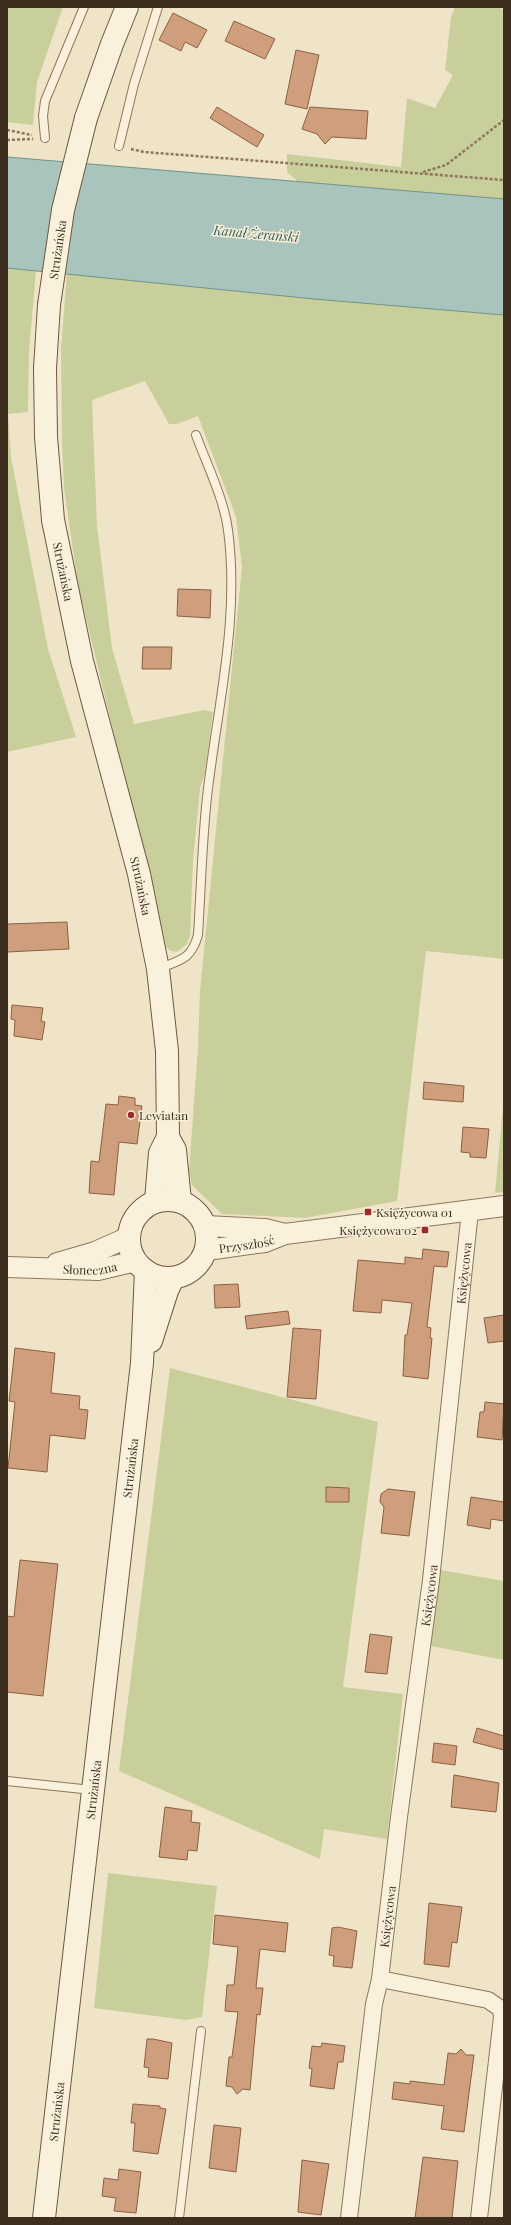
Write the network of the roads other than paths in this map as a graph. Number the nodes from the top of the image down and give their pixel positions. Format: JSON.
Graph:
{"nodes":[{"id":1,"x":84,"y":7,"type":"edge"},
{"id":2,"x":127,"y":7,"type":"edge"},
{"id":3,"x":158,"y":7,"type":"edge"},
{"id":4,"x":45,"y":138,"type":"road end"},
{"id":5,"x":119,"y":146,"type":"road end"},
{"id":6,"x":196,"y":436,"type":"dead end"},
{"id":7,"x":158,"y":969,"type":"junction"},
{"id":8,"x":168,"y":1137,"type":"junction"},
{"id":9,"x":156,"y":1201,"type":"junction"},
{"id":10,"x":180,"y":1201,"type":"junction"},
{"id":11,"x":504,"y":1206,"type":"edge"},
{"id":12,"x":470,"y":1211,"type":"junction"},
{"id":13,"x":206,"y":1226,"type":"junction"},
{"id":14,"x":284,"y":1234,"type":"junction"},
{"id":15,"x":129,"y":1237,"type":"junction"},
{"id":16,"x":207,"y":1250,"type":"junction"},
{"id":17,"x":141,"y":1266,"type":"junction"},
{"id":18,"x":7,"y":1267,"type":"edge"},
{"id":19,"x":44,"y":1267,"type":"junction"},
{"id":20,"x":173,"y":1278,"type":"junction"},
{"id":21,"x":142,"y":1362,"type":"junction"},
{"id":22,"x":7,"y":1781,"type":"edge"},
{"id":23,"x":93,"y":1790,"type":"junction"},
{"id":24,"x":380,"y":1979,"type":"junction"},
{"id":25,"x":201,"y":2031,"type":"dead end"},
{"id":26,"x":44,"y":2218,"type":"edge"},
{"id":27,"x":179,"y":2218,"type":"edge"},
{"id":28,"x":349,"y":2218,"type":"edge"},
{"id":29,"x":478,"y":2218,"type":"edge"}],
"edges":[{"from":1,"to":4,"type":"lane"},
{"from":2,"to":7,"type":"main road","name":"Strużańska","bridge":true},
{"from":3,"to":5,"type":"lane"},
{"from":6,"to":7,"type":"lane"},
{"from":7,"to":8,"type":"main road","name":"Strużańska"},
{"from":8,"to":9,"type":"main road","name":"Strużańska"},
{"from":8,"to":10,"type":"main road","name":"Strużańska"},
{"from":9,"to":10,"type":"main road"},
{"from":9,"to":15,"type":"main road"},
{"from":10,"to":13,"type":"main road"},
{"from":11,"to":12,"type":"street","name":"Przyszłość"},
{"from":12,"to":14,"type":"street","name":"Przyszłość"},
{"from":12,"to":24,"type":"street","name":"Księżycowa"},
{"from":13,"to":14,"type":"street","name":"Przyszłość"},
{"from":13,"to":16,"type":"main road"},
{"from":14,"to":16,"type":"street","name":"Przyszłość"},
{"from":15,"to":17,"type":"main road"},
{"from":15,"to":19,"type":"street","name":"Słoneczna"},
{"from":16,"to":20,"type":"main road"},
{"from":17,"to":19,"type":"street","name":"Słoneczna"},
{"from":17,"to":20,"type":"main road"},
{"from":17,"to":21,"type":"main road","name":"Strużańska"},
{"from":18,"to":19,"type":"street","name":"Słoneczna"},
{"from":20,"to":21,"type":"main road","name":"Strużańska"},
{"from":21,"to":23,"type":"main road","name":"Strużańska"},
{"from":22,"to":23,"type":"lane"},
{"from":23,"to":26,"type":"main road","name":"Strużańska"},
{"from":24,"to":28,"type":"street","name":"Księżycowa"},
{"from":24,"to":29,"type":"street"},
{"from":25,"to":27,"type":"lane"}]}
